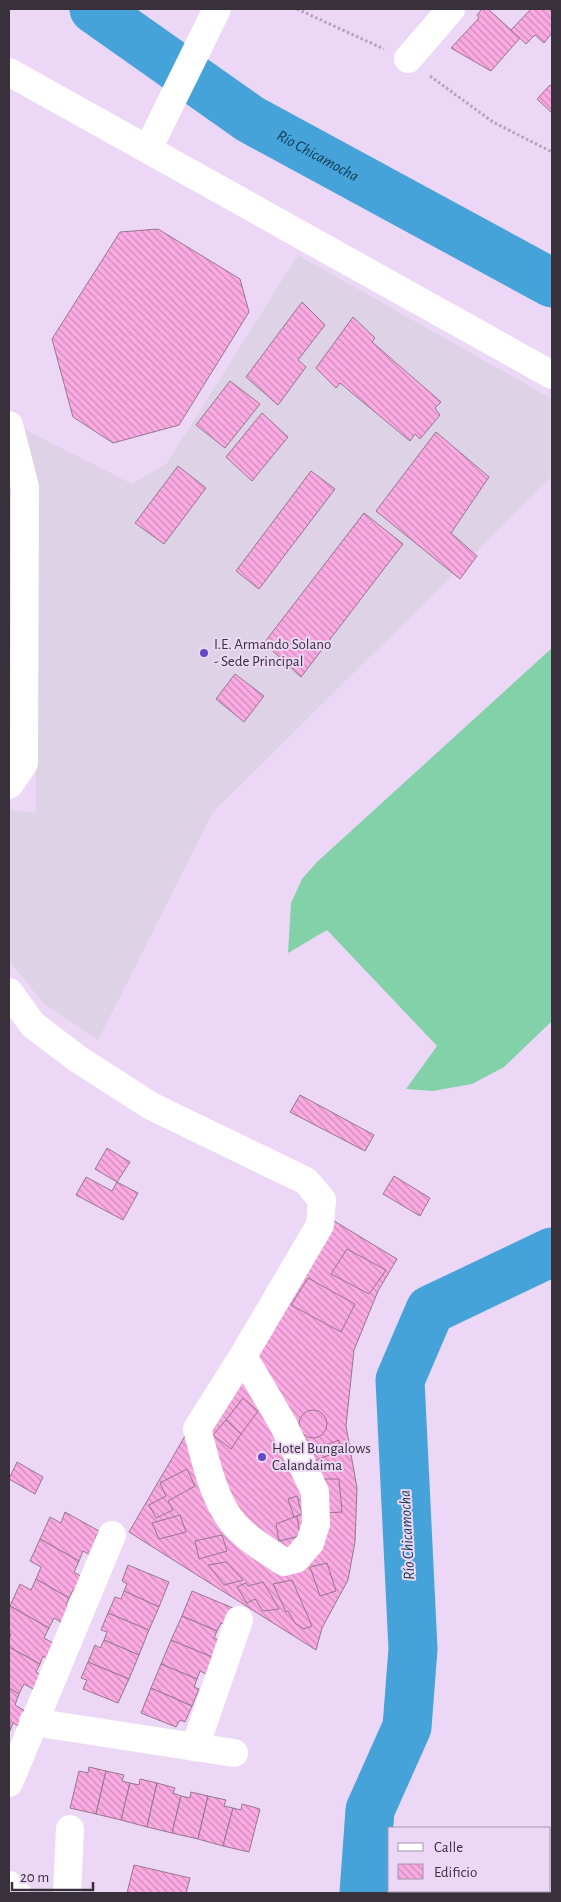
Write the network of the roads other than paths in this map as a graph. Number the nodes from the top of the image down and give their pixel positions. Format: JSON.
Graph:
{"nodes":[{"id":1,"x":216,"y":9,"type":"edge"},
{"id":2,"x":451,"y":9,"type":"edge"},
{"id":3,"x":408,"y":59,"type":"dead end"},
{"id":4,"x":9,"y":72,"type":"edge"},
{"id":5,"x":148,"y":149,"type":"junction"},
{"id":6,"x":552,"y":375,"type":"edge"},
{"id":7,"x":9,"y":426,"type":"edge"},
{"id":8,"x":9,"y":785,"type":"edge"},
{"id":9,"x":9,"y":992,"type":"edge"},
{"id":10,"x":244,"y":1356,"type":"junction"},
{"id":11,"x":112,"y":1535,"type":"dead end"},
{"id":12,"x":239,"y":1620,"type":"dead end"},
{"id":13,"x":33,"y":1722,"type":"junction"},
{"id":14,"x":195,"y":1747,"type":"junction"},
{"id":15,"x":234,"y":1753,"type":"dead end"},
{"id":16,"x":9,"y":1783,"type":"edge"},
{"id":17,"x":70,"y":1829,"type":"dead end"},
{"id":18,"x":9,"y":1885,"type":"edge"},
{"id":19,"x":17,"y":1893,"type":"edge"},
{"id":20,"x":68,"y":1893,"type":"edge"}],
"edges":[{"from":1,"to":5,"type":"street"},
{"from":2,"to":3,"type":"street"},
{"from":4,"to":5,"type":"street"},
{"from":5,"to":6,"type":"street"},
{"from":7,"to":8,"type":"street"},
{"from":9,"to":10,"type":"street"},
{"from":10,"to":10,"type":"street"},
{"from":11,"to":13,"type":"street"},
{"from":12,"to":14,"type":"street"},
{"from":13,"to":14,"type":"street"},
{"from":13,"to":16,"type":"street"},
{"from":14,"to":15,"type":"street"},
{"from":17,"to":20,"type":"street"},
{"from":18,"to":19,"type":"street"}]}
